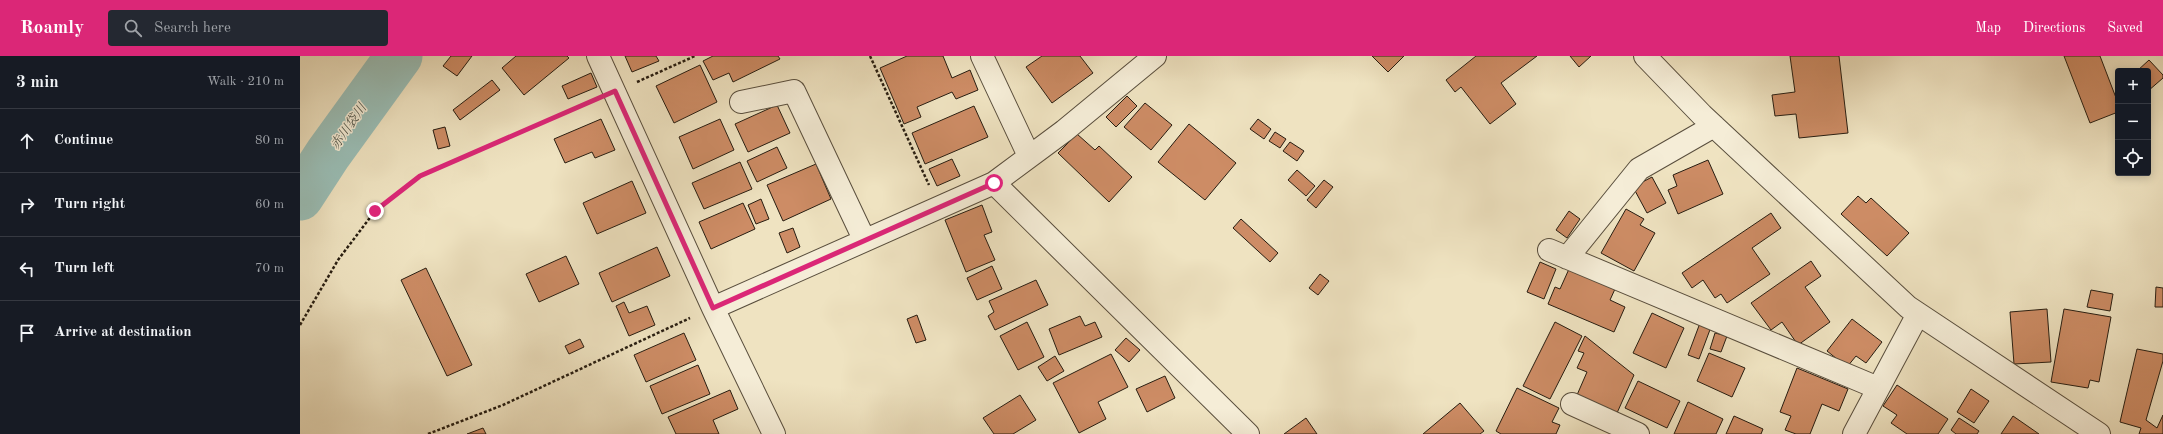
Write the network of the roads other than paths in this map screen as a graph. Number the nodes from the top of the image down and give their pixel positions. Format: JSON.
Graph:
{"nodes":[{"id":1,"x":598,"y":56,"type":"edge"},
{"id":2,"x":982,"y":56,"type":"edge"},
{"id":3,"x":1155,"y":56,"type":"edge"},
{"id":4,"x":1645,"y":56,"type":"edge"},
{"id":5,"x":741,"y":102,"type":"dead end"},
{"id":6,"x":1714,"y":126,"type":"junction"},
{"id":7,"x":1029,"y":156,"type":"junction"},
{"id":8,"x":994,"y":183,"type":"junction"},
{"id":9,"x":864,"y":240,"type":"junction"},
{"id":10,"x":713,"y":308,"type":"junction"},
{"id":11,"x":1918,"y":314,"type":"junction"},
{"id":12,"x":1878,"y":388,"type":"junction"},
{"id":13,"x":1572,"y":404,"type":"dead end"},
{"id":14,"x":774,"y":434,"type":"edge"},
{"id":15,"x":1248,"y":434,"type":"edge"},
{"id":16,"x":1638,"y":434,"type":"edge"},
{"id":17,"x":1854,"y":434,"type":"edge"},
{"id":18,"x":2099,"y":434,"type":"edge"}],
"edges":[{"from":1,"to":10,"type":"street"},
{"from":2,"to":7,"type":"street"},
{"from":3,"to":7,"type":"street"},
{"from":4,"to":6,"type":"street"},
{"from":5,"to":9,"type":"street"},
{"from":6,"to":11,"type":"street"},
{"from":6,"to":12,"type":"street"},
{"from":7,"to":8,"type":"street"},
{"from":8,"to":9,"type":"street"},
{"from":8,"to":15,"type":"street"},
{"from":9,"to":10,"type":"street"},
{"from":10,"to":14,"type":"street"},
{"from":11,"to":12,"type":"street"},
{"from":11,"to":18,"type":"street"},
{"from":12,"to":17,"type":"street"},
{"from":13,"to":16,"type":"street"}]}
